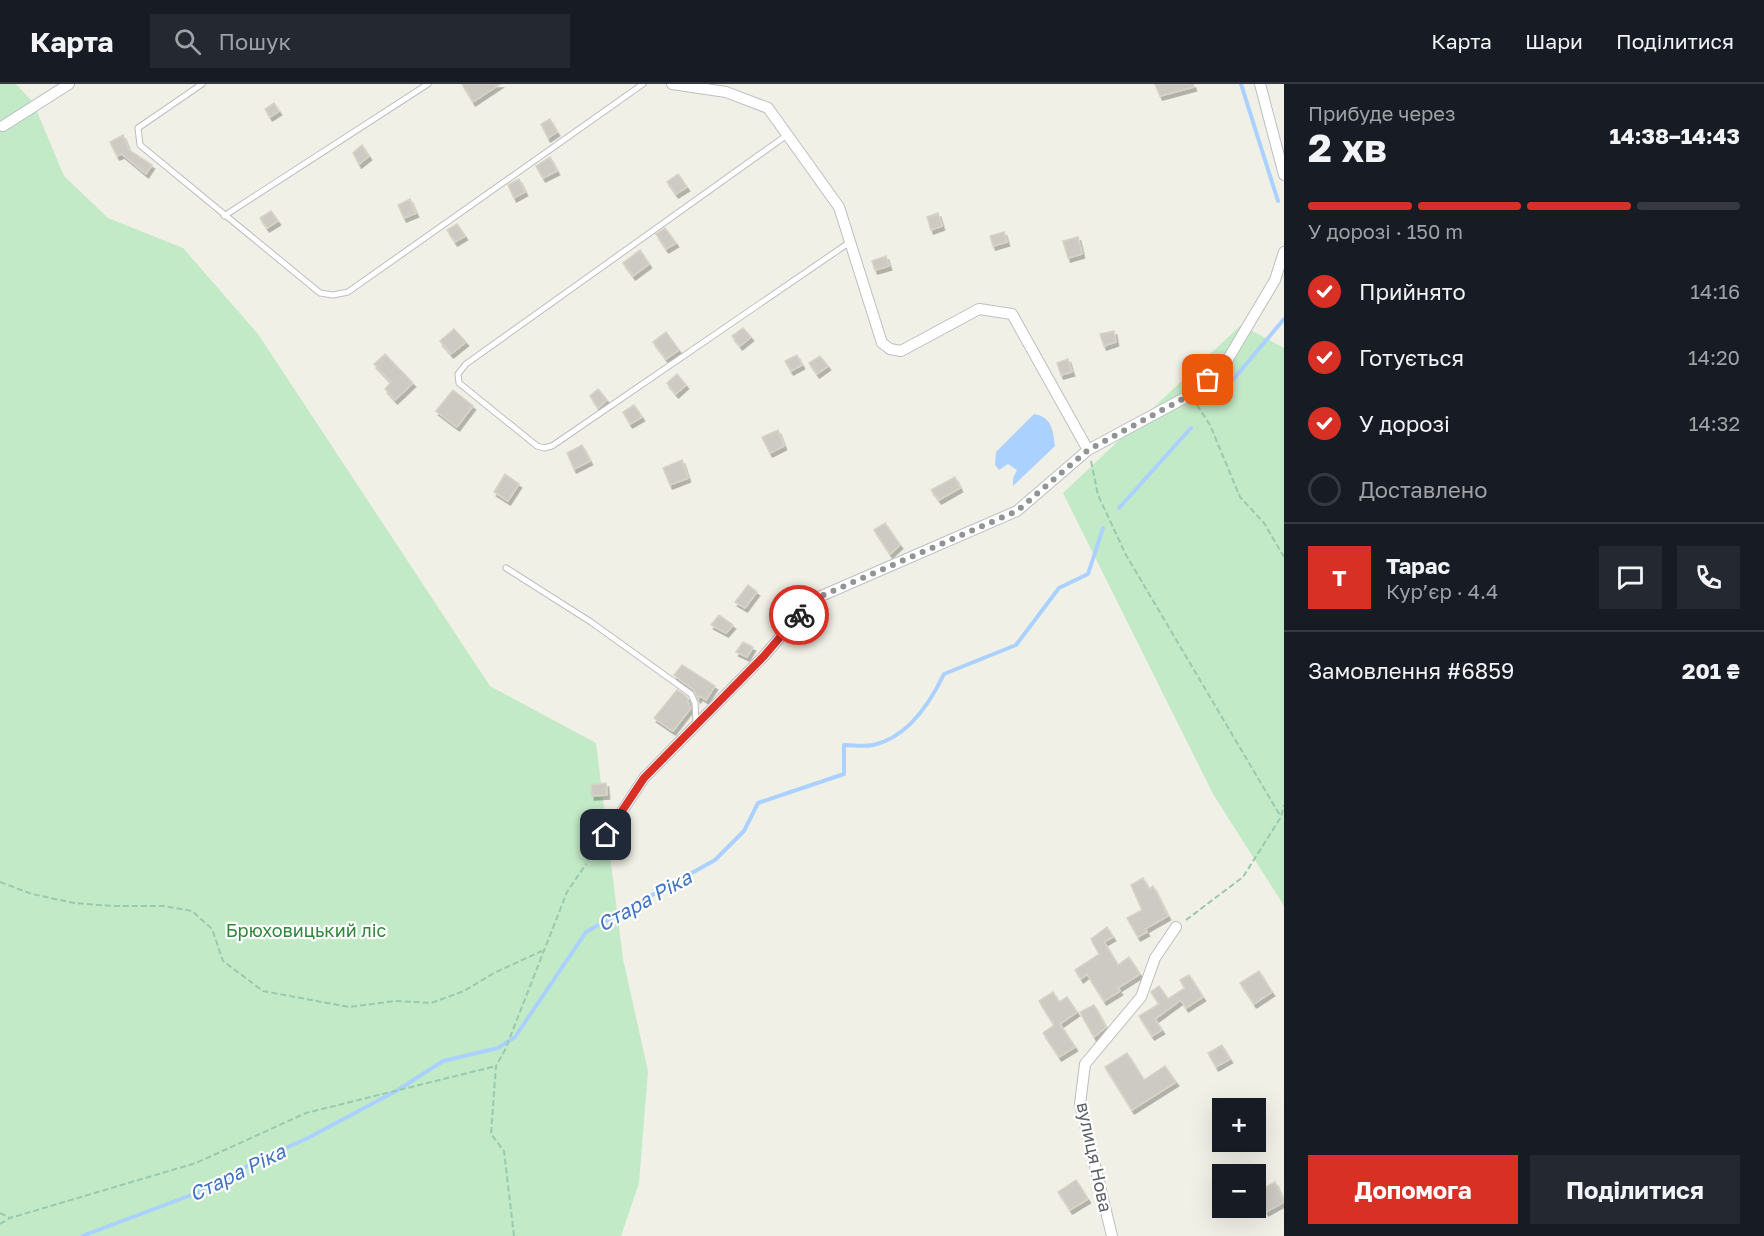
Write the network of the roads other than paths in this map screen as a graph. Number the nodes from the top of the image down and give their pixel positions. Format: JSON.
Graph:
{"nodes":[{"id":1,"x":69,"y":84,"type":"edge"},
{"id":2,"x":202,"y":84,"type":"edge"},
{"id":3,"x":428,"y":84,"type":"edge"},
{"id":4,"x":643,"y":84,"type":"edge"},
{"id":5,"x":672,"y":84,"type":"edge"},
{"id":6,"x":1260,"y":84,"type":"edge"},
{"id":7,"x":3,"y":126,"type":"dead end"},
{"id":8,"x":787,"y":135,"type":"junction"},
{"id":9,"x":1284,"y":175,"type":"edge"},
{"id":10,"x":224,"y":216,"type":"junction"},
{"id":11,"x":850,"y":242,"type":"junction"},
{"id":12,"x":1284,"y":252,"type":"edge"},
{"id":13,"x":1088,"y":450,"type":"junction"},
{"id":14,"x":507,"y":568,"type":"dead end"},
{"id":15,"x":696,"y":724,"type":"junction"},
{"id":16,"x":594,"y":854,"type":"road end"},
{"id":17,"x":1176,"y":927,"type":"road end"},
{"id":18,"x":1112,"y":1236,"type":"edge"}],
"edges":[{"from":1,"to":7,"type":"street"},
{"from":2,"to":10,"type":"lane"},
{"from":3,"to":10,"type":"lane"},
{"from":4,"to":10,"type":"lane"},
{"from":5,"to":8,"type":"street"},
{"from":6,"to":9,"type":"street"},
{"from":8,"to":11,"type":"street"},
{"from":8,"to":11,"type":"lane"},
{"from":11,"to":13,"type":"street"},
{"from":12,"to":13,"type":"street"},
{"from":13,"to":15,"type":"street"},
{"from":14,"to":15,"type":"lane"},
{"from":15,"to":16,"type":"street"},
{"from":17,"to":18,"type":"street","name":"вулиця Нова"}]}
